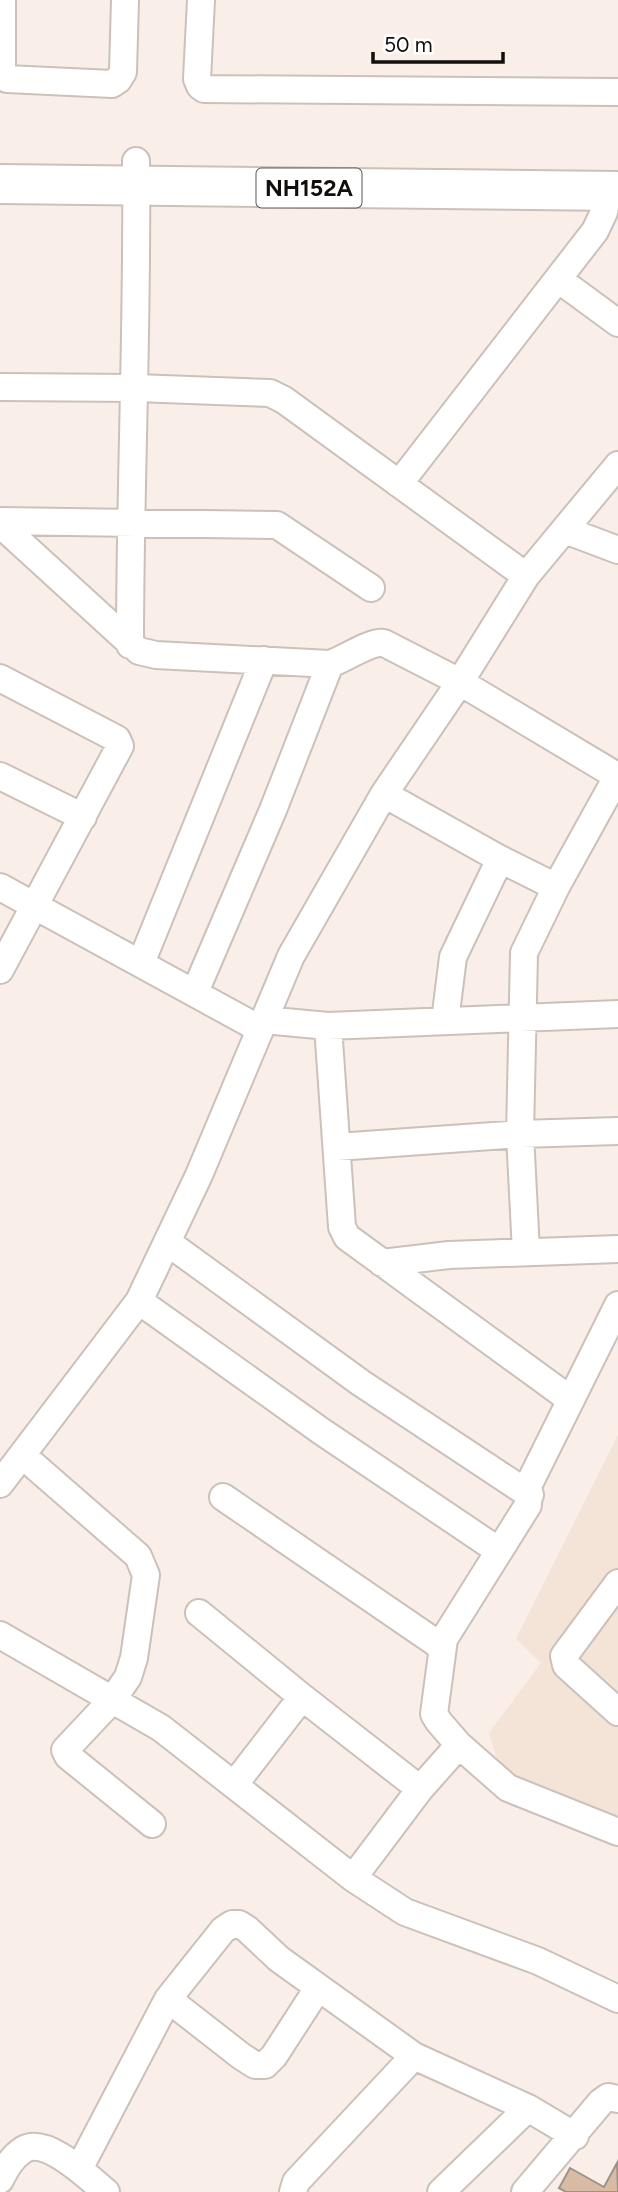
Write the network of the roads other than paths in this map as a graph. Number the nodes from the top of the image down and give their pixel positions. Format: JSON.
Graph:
{"nodes":[{"id":1,"x":2,"y":0,"type":"edge"},
{"id":2,"x":125,"y":0,"type":"edge"},
{"id":3,"x":201,"y":0,"type":"edge"},
{"id":4,"x":618,"y":92,"type":"edge"},
{"id":5,"x":0,"y":159,"type":"edge"},
{"id":6,"x":136,"y":174,"type":"junction"},
{"id":7,"x":615,"y":183,"type":"edge"},
{"id":8,"x":0,"y":184,"type":"edge"},
{"id":9,"x":558,"y":279,"type":"junction"},
{"id":10,"x":618,"y":323,"type":"edge"},
{"id":11,"x":0,"y":387,"type":"edge"},
{"id":12,"x":136,"y":388,"type":"junction"},
{"id":13,"x":618,"y":465,"type":"edge"},
{"id":14,"x":399,"y":484,"type":"junction"},
{"id":15,"x":0,"y":522,"type":"edge"},
{"id":16,"x":131,"y":522,"type":"junction"},
{"id":17,"x":565,"y":530,"type":"junction"},
{"id":18,"x":618,"y":550,"type":"edge"},
{"id":19,"x":526,"y":576,"type":"junction"},
{"id":20,"x":371,"y":588,"type":"dead end"},
{"id":21,"x":131,"y":645,"type":"junction"},
{"id":22,"x":264,"y":660,"type":"junction"},
{"id":23,"x":330,"y":664,"type":"junction"},
{"id":24,"x":0,"y":678,"type":"edge"},
{"id":25,"x":460,"y":682,"type":"junction"},
{"id":26,"x":0,"y":776,"type":"edge"},
{"id":27,"x":618,"y":776,"type":"edge"},
{"id":28,"x":384,"y":794,"type":"junction"},
{"id":29,"x":83,"y":817,"type":"junction"},
{"id":30,"x":500,"y":859,"type":"junction"},
{"id":31,"x":0,"y":887,"type":"edge"},
{"id":32,"x":556,"y":887,"type":"junction"},
{"id":33,"x":36,"y":906,"type":"junction"},
{"id":34,"x":141,"y":963,"type":"junction"},
{"id":35,"x":0,"y":970,"type":"edge"},
{"id":36,"x":195,"y":992,"type":"junction"},
{"id":37,"x":618,"y":1014,"type":"edge"},
{"id":38,"x":522,"y":1018,"type":"junction"},
{"id":39,"x":445,"y":1021,"type":"junction"},
{"id":40,"x":262,"y":1025,"type":"junction"},
{"id":41,"x":328,"y":1026,"type":"junction"},
{"id":42,"x":618,"y":1131,"type":"edge"},
{"id":43,"x":520,"y":1134,"type":"junction"},
{"id":44,"x":337,"y":1147,"type":"junction"},
{"id":45,"x":167,"y":1242,"type":"junction"},
{"id":46,"x":526,"y":1252,"type":"junction"},
{"id":47,"x":618,"y":1254,"type":"edge"},
{"id":48,"x":382,"y":1263,"type":"junction"},
{"id":49,"x":139,"y":1301,"type":"junction"},
{"id":50,"x":618,"y":1305,"type":"edge"},
{"id":51,"x":571,"y":1400,"type":"junction"},
{"id":52,"x":22,"y":1455,"type":"junction"},
{"id":53,"x":0,"y":1484,"type":"edge"},
{"id":54,"x":530,"y":1495,"type":"junction"},
{"id":55,"x":223,"y":1497,"type":"dead end"},
{"id":56,"x":499,"y":1551,"type":"junction"},
{"id":57,"x":618,"y":1583,"type":"edge"},
{"id":58,"x":199,"y":1613,"type":"dead end"},
{"id":59,"x":0,"y":1635,"type":"edge"},
{"id":60,"x":442,"y":1647,"type":"junction"},
{"id":61,"x":302,"y":1697,"type":"junction"},
{"id":62,"x":113,"y":1699,"type":"junction"},
{"id":63,"x":618,"y":1712,"type":"edge"},
{"id":64,"x":459,"y":1745,"type":"junction"},
{"id":65,"x":234,"y":1785,"type":"junction"},
{"id":66,"x":420,"y":1789,"type":"junction"},
{"id":67,"x":152,"y":1824,"type":"dead end"},
{"id":68,"x":618,"y":1832,"type":"edge"},
{"id":69,"x":353,"y":1878,"type":"junction"},
{"id":70,"x":317,"y":1988,"type":"junction"},
{"id":71,"x":168,"y":1999,"type":"junction"},
{"id":72,"x":618,"y":1999,"type":"edge"},
{"id":73,"x":414,"y":2056,"type":"junction"},
{"id":74,"x":618,"y":2099,"type":"edge"},
{"id":75,"x":528,"y":2108,"type":"junction"},
{"id":76,"x":575,"y":2136,"type":"junction"},
{"id":77,"x":79,"y":2169,"type":"junction"},
{"id":78,"x":0,"y":2180,"type":"edge"},
{"id":79,"x":106,"y":2192,"type":"edge"},
{"id":80,"x":293,"y":2192,"type":"edge"},
{"id":81,"x":441,"y":2192,"type":"edge"},
{"id":82,"x":525,"y":2192,"type":"edge"}],
"edges":[{"from":1,"to":2,"type":"street"},
{"from":3,"to":4,"type":"street"},
{"from":5,"to":6,"type":"highway","number":"NH152A"},
{"from":6,"to":7,"type":"highway","number":"NH152A"},
{"from":6,"to":8,"type":"highway","number":"NH152A"},
{"from":6,"to":12,"type":"street"},
{"from":7,"to":9,"type":"street"},
{"from":9,"to":10,"type":"street"},
{"from":9,"to":14,"type":"street"},
{"from":11,"to":12,"type":"street"},
{"from":12,"to":14,"type":"street"},
{"from":12,"to":16,"type":"street"},
{"from":13,"to":17,"type":"street"},
{"from":14,"to":19,"type":"street"},
{"from":15,"to":16,"type":"street"},
{"from":15,"to":21,"type":"street"},
{"from":16,"to":20,"type":"street"},
{"from":16,"to":21,"type":"street"},
{"from":17,"to":18,"type":"street"},
{"from":17,"to":19,"type":"street"},
{"from":19,"to":25,"type":"street"},
{"from":21,"to":22,"type":"street"},
{"from":22,"to":23,"type":"street"},
{"from":22,"to":34,"type":"street"},
{"from":23,"to":25,"type":"street"},
{"from":23,"to":36,"type":"street"},
{"from":24,"to":29,"type":"street"},
{"from":25,"to":27,"type":"street"},
{"from":25,"to":28,"type":"street"},
{"from":26,"to":29,"type":"street"},
{"from":27,"to":32,"type":"street"},
{"from":28,"to":30,"type":"street"},
{"from":28,"to":40,"type":"street"},
{"from":29,"to":33,"type":"street"},
{"from":30,"to":32,"type":"street"},
{"from":30,"to":39,"type":"street"},
{"from":31,"to":33,"type":"street"},
{"from":32,"to":38,"type":"street"},
{"from":33,"to":34,"type":"street"},
{"from":33,"to":35,"type":"street"},
{"from":34,"to":36,"type":"street"},
{"from":36,"to":40,"type":"street"},
{"from":37,"to":38,"type":"street"},
{"from":38,"to":39,"type":"street"},
{"from":38,"to":43,"type":"street"},
{"from":39,"to":41,"type":"street"},
{"from":40,"to":41,"type":"street"},
{"from":40,"to":45,"type":"street"},
{"from":41,"to":44,"type":"street"},
{"from":42,"to":43,"type":"street"},
{"from":43,"to":44,"type":"street"},
{"from":43,"to":46,"type":"street"},
{"from":44,"to":48,"type":"street"},
{"from":45,"to":49,"type":"street"},
{"from":45,"to":54,"type":"street"},
{"from":46,"to":47,"type":"street"},
{"from":46,"to":48,"type":"street"},
{"from":48,"to":51,"type":"street"},
{"from":49,"to":52,"type":"street"},
{"from":49,"to":56,"type":"street"},
{"from":50,"to":51,"type":"street"},
{"from":51,"to":54,"type":"street"},
{"from":52,"to":53,"type":"street"},
{"from":52,"to":62,"type":"street"},
{"from":54,"to":56,"type":"street"},
{"from":55,"to":60,"type":"street"},
{"from":56,"to":60,"type":"street"},
{"from":57,"to":63,"type":"street"},
{"from":58,"to":61,"type":"street"},
{"from":59,"to":62,"type":"street"},
{"from":60,"to":64,"type":"street"},
{"from":61,"to":65,"type":"street"},
{"from":61,"to":66,"type":"street"},
{"from":62,"to":65,"type":"street"},
{"from":62,"to":67,"type":"street"},
{"from":64,"to":66,"type":"street"},
{"from":64,"to":68,"type":"street"},
{"from":65,"to":69,"type":"street"},
{"from":66,"to":69,"type":"street"},
{"from":69,"to":72,"type":"street"},
{"from":70,"to":71,"type":"street"},
{"from":70,"to":71,"type":"street"},
{"from":70,"to":73,"type":"street"},
{"from":71,"to":77,"type":"street"},
{"from":73,"to":75,"type":"street"},
{"from":73,"to":80,"type":"street"},
{"from":74,"to":76,"type":"street"},
{"from":75,"to":76,"type":"street"},
{"from":75,"to":81,"type":"street"},
{"from":76,"to":82,"type":"street"},
{"from":77,"to":78,"type":"street"},
{"from":77,"to":79,"type":"street"}]}
